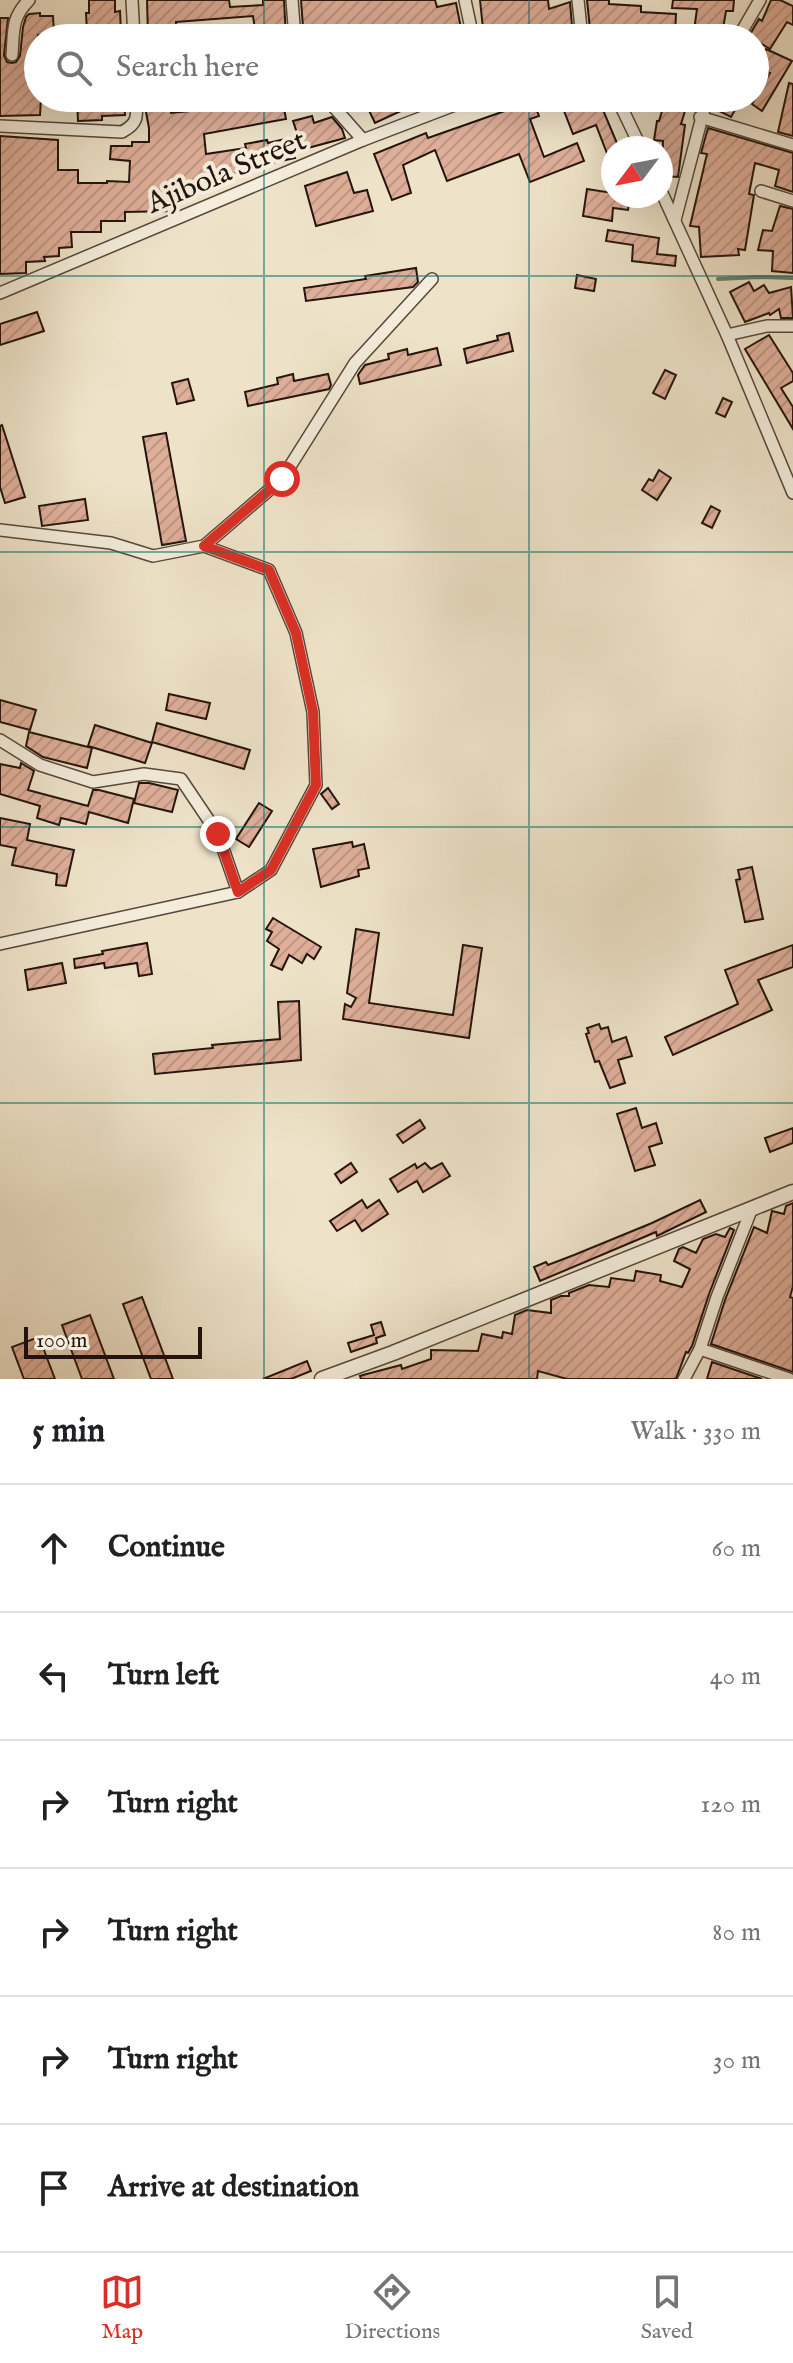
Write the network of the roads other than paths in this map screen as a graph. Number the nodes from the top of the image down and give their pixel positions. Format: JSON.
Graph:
{"nodes":[{"id":1,"x":29,"y":0,"type":"edge"},
{"id":2,"x":132,"y":0,"type":"edge"},
{"id":3,"x":292,"y":0,"type":"edge"},
{"id":4,"x":465,"y":0,"type":"edge"},
{"id":5,"x":578,"y":0,"type":"edge"},
{"id":6,"x":760,"y":0,"type":"edge"},
{"id":7,"x":133,"y":24,"type":"edge"},
{"id":8,"x":294,"y":24,"type":"edge"},
{"id":9,"x":470,"y":24,"type":"edge"},
{"id":10,"x":581,"y":24,"type":"edge"},
{"id":11,"x":746,"y":24,"type":"edge"},
{"id":12,"x":12,"y":55,"type":"dead end"},
{"id":13,"x":137,"y":112,"type":"edge"},
{"id":14,"x":338,"y":112,"type":"edge"},
{"id":15,"x":436,"y":112,"type":"edge"},
{"id":16,"x":624,"y":112,"type":"edge"},
{"id":17,"x":702,"y":112,"type":"edge"},
{"id":18,"x":700,"y":117,"type":"junction"},
{"id":19,"x":0,"y":126,"type":"edge"},
{"id":20,"x":635,"y":136,"type":"edge"},
{"id":21,"x":363,"y":140,"type":"junction"},
{"id":22,"x":793,"y":145,"type":"edge"},
{"id":23,"x":761,"y":191,"type":"dead end"},
{"id":24,"x":793,"y":201,"type":"edge"},
{"id":25,"x":669,"y":208,"type":"edge"},
{"id":26,"x":675,"y":220,"type":"junction"},
{"id":27,"x":432,"y":279,"type":"dead end"},
{"id":28,"x":0,"y":293,"type":"edge"},
{"id":29,"x":793,"y":326,"type":"edge"},
{"id":30,"x":727,"y":335,"type":"junction"},
{"id":31,"x":793,"y":493,"type":"edge"},
{"id":32,"x":0,"y":530,"type":"edge"},
{"id":33,"x":204,"y":546,"type":"junction"},
{"id":34,"x":0,"y":740,"type":"edge"},
{"id":35,"x":238,"y":892,"type":"junction"},
{"id":36,"x":0,"y":944,"type":"edge"},
{"id":37,"x":793,"y":1192,"type":"edge"},
{"id":38,"x":752,"y":1208,"type":"junction"},
{"id":39,"x":700,"y":1349,"type":"junction"},
{"id":40,"x":330,"y":1378,"type":"edge"},
{"id":41,"x":684,"y":1379,"type":"edge"},
{"id":42,"x":789,"y":1379,"type":"edge"}],
"edges":[{"from":1,"to":12,"type":"street"},
{"from":2,"to":7,"type":"street"},
{"from":3,"to":8,"type":"street"},
{"from":4,"to":9,"type":"street"},
{"from":5,"to":10,"type":"street"},
{"from":6,"to":11,"type":"street"},
{"from":13,"to":19,"type":"street"},
{"from":14,"to":21,"type":"street"},
{"from":15,"to":21,"type":"street","name":"Ajibola Street"},
{"from":16,"to":20,"type":"street"},
{"from":17,"to":18,"type":"street"},
{"from":18,"to":22,"type":"street"},
{"from":18,"to":26,"type":"street"},
{"from":21,"to":28,"type":"street","name":"Ajibola Street"},
{"from":23,"to":24,"type":"street"},
{"from":25,"to":26,"type":"street"},
{"from":26,"to":30,"type":"street"},
{"from":27,"to":33,"type":"street"},
{"from":29,"to":30,"type":"street"},
{"from":30,"to":31,"type":"street"},
{"from":32,"to":33,"type":"street"},
{"from":33,"to":35,"type":"street"},
{"from":34,"to":35,"type":"street"},
{"from":35,"to":36,"type":"street"},
{"from":37,"to":38,"type":"street"},
{"from":38,"to":39,"type":"street"},
{"from":38,"to":40,"type":"street"},
{"from":39,"to":41,"type":"street"},
{"from":39,"to":42,"type":"street"}]}
